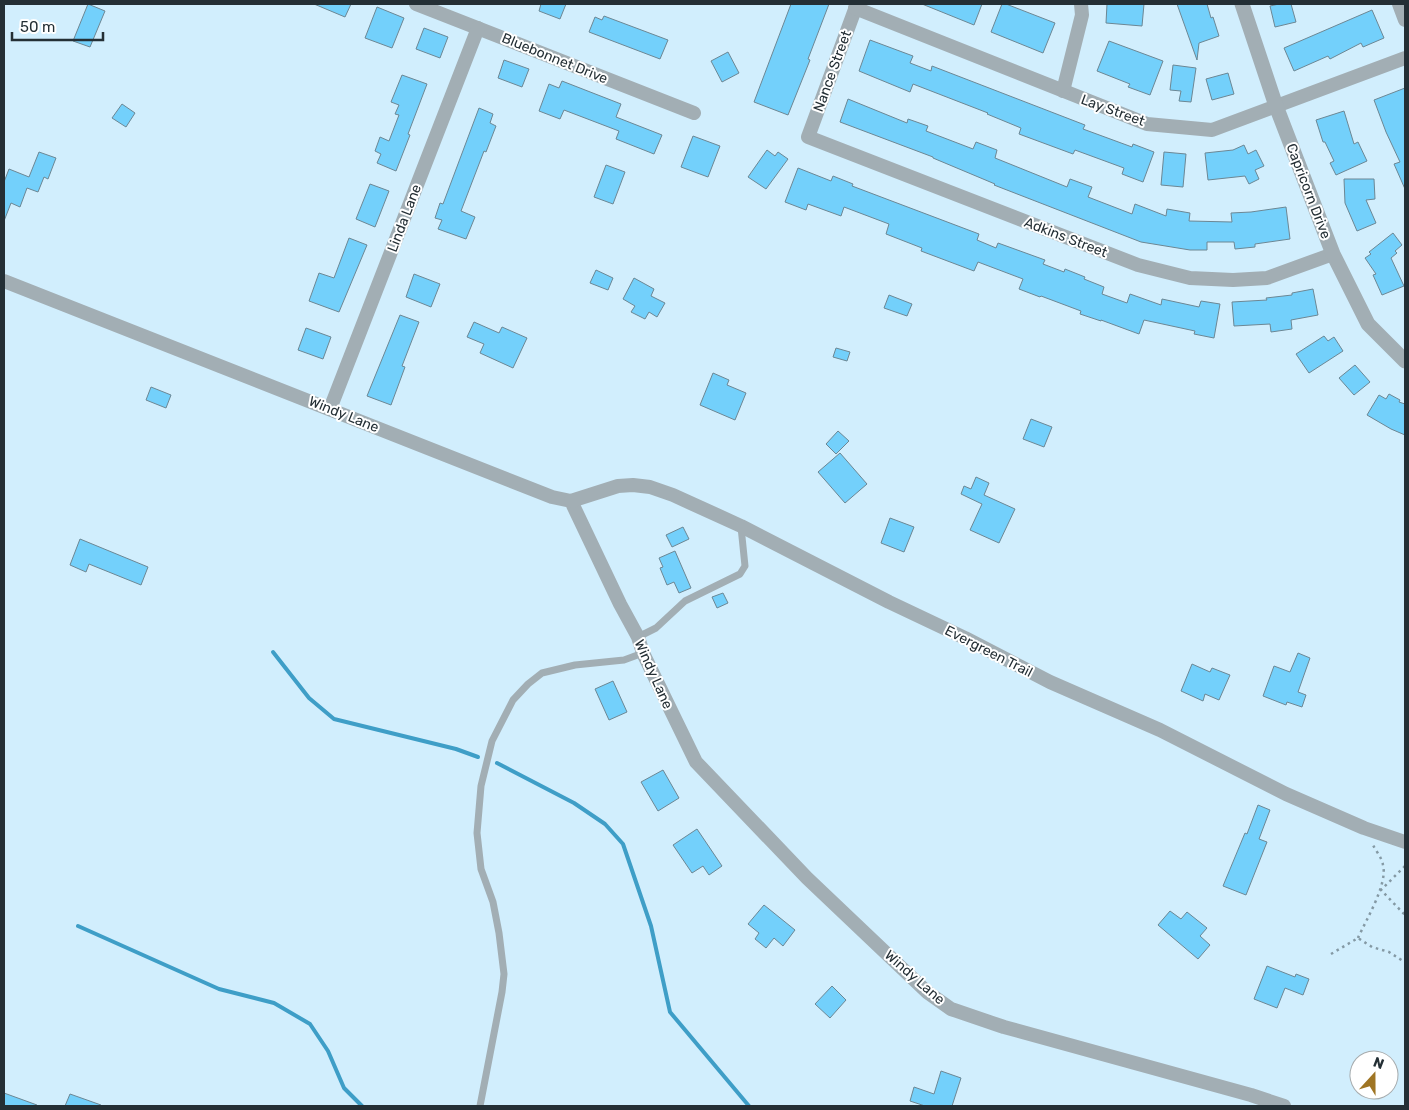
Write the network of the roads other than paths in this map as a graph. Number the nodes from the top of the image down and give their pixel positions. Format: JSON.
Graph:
{"nodes":[{"id":1,"x":416,"y":4,"type":"edge"},
{"id":2,"x":1081,"y":4,"type":"edge"},
{"id":3,"x":1242,"y":4,"type":"edge"},
{"id":4,"x":1399,"y":4,"type":"edge"},
{"id":5,"x":856,"y":6,"type":"edge"},
{"id":6,"x":1405,"y":20,"type":"edge"},
{"id":7,"x":478,"y":28,"type":"junction"},
{"id":8,"x":1405,"y":58,"type":"edge"},
{"id":9,"x":1063,"y":91,"type":"junction"},
{"id":10,"x":1276,"y":106,"type":"junction"},
{"id":11,"x":694,"y":113,"type":"dead end"},
{"id":12,"x":808,"y":137,"type":"joint"},
{"id":13,"x":1333,"y":254,"type":"junction"},
{"id":14,"x":4,"y":281,"type":"edge"},
{"id":15,"x":1405,"y":361,"type":"edge"},
{"id":16,"x":330,"y":409,"type":"junction"},
{"id":17,"x":571,"y":501,"type":"junction"},
{"id":18,"x":741,"y":526,"type":"junction"},
{"id":19,"x":638,"y":637,"type":"junction"},
{"id":20,"x":643,"y":653,"type":"junction"},
{"id":21,"x":1405,"y":842,"type":"edge"},
{"id":22,"x":480,"y":1106,"type":"edge"},
{"id":23,"x":1284,"y":1106,"type":"edge"}],
"edges":[{"from":1,"to":7,"type":"street","name":"Bluebonnet Drive"},
{"from":2,"to":9,"type":"street"},
{"from":3,"to":10,"type":"street","name":"Capricorn Drive"},
{"from":4,"to":6,"type":"street"},
{"from":5,"to":9,"type":"street","name":"Lay Street"},
{"from":5,"to":12,"type":"street","name":"Nance Street"},
{"from":7,"to":11,"type":"street","name":"Bluebonnet Drive"},
{"from":7,"to":16,"type":"street","name":"Linda Lane"},
{"from":8,"to":10,"type":"street","name":"Lay Street"},
{"from":9,"to":10,"type":"street","name":"Lay Street"},
{"from":10,"to":13,"type":"street","name":"Capricorn Drive"},
{"from":12,"to":13,"type":"street","name":"Adkins Street"},
{"from":13,"to":15,"type":"street","name":"Capricorn Drive"},
{"from":14,"to":16,"type":"street","name":"Windy Lane"},
{"from":16,"to":17,"type":"street","name":"Windy Lane"},
{"from":17,"to":18,"type":"street","name":"Evergreen Trail"},
{"from":17,"to":19,"type":"street","name":"Windy Lane"},
{"from":18,"to":19,"type":"lane"},
{"from":18,"to":21,"type":"street","name":"Evergreen Trail"},
{"from":19,"to":20,"type":"street","name":"Windy Lane"},
{"from":20,"to":22,"type":"lane"},
{"from":20,"to":23,"type":"street","name":"Windy Lane"}]}
